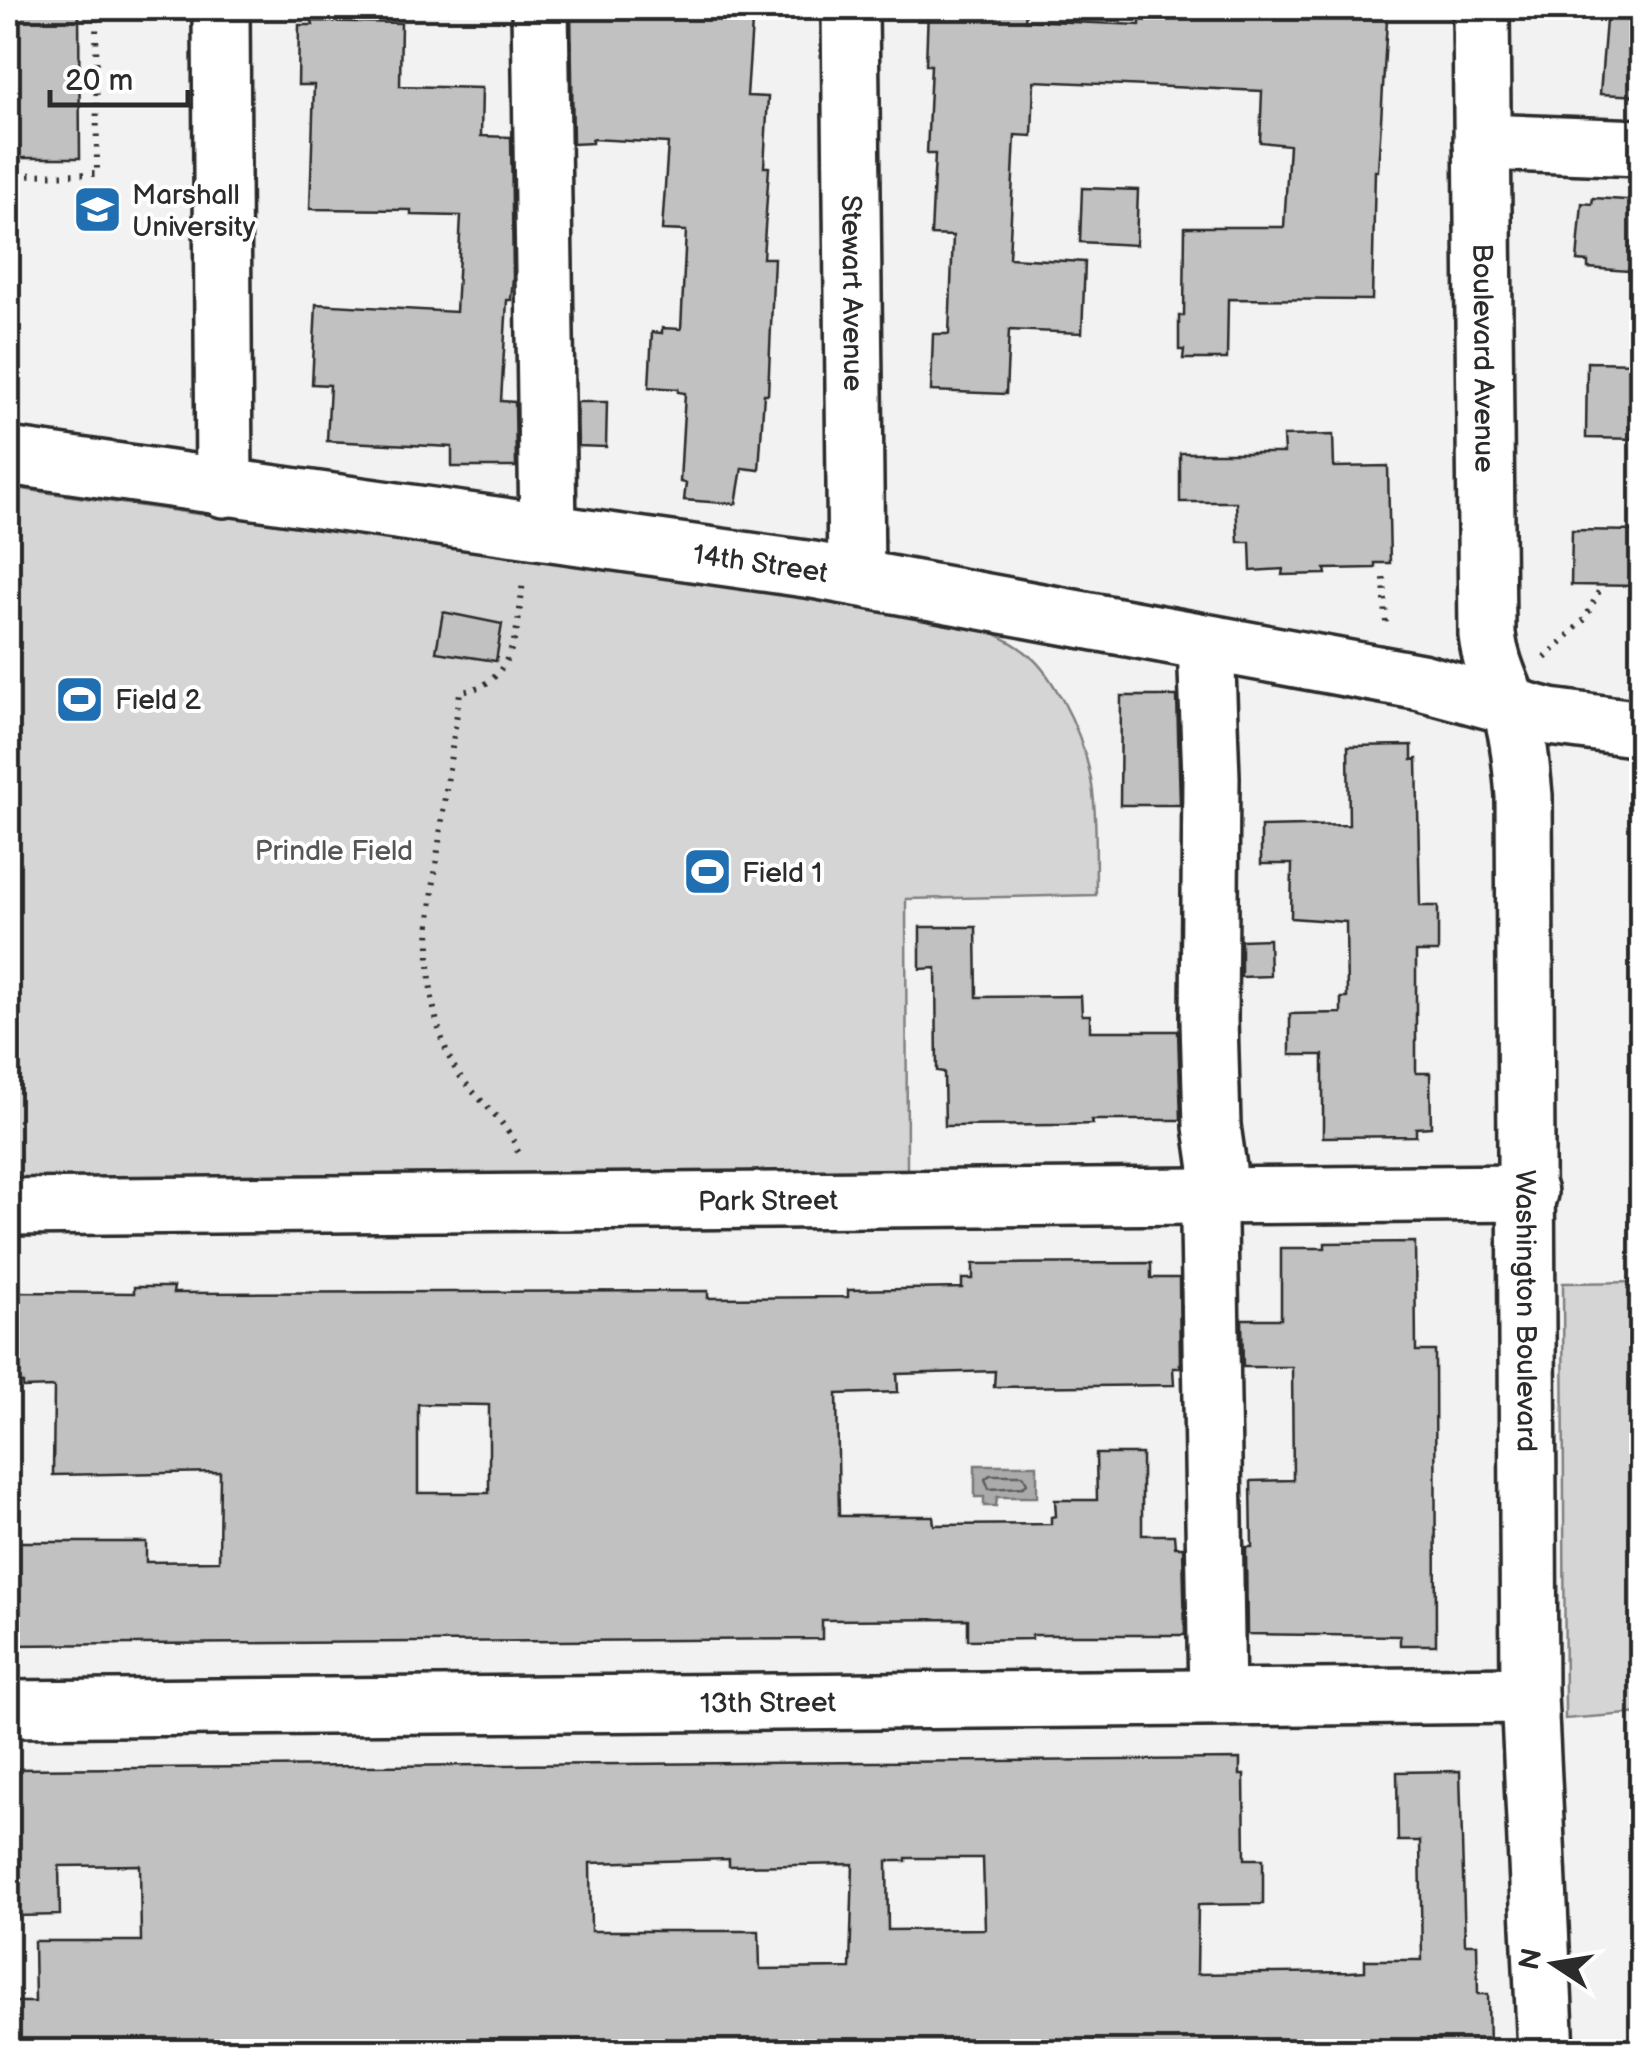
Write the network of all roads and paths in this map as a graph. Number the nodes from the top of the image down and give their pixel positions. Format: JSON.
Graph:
{"nodes":[{"id":1,"x":96,"y":8,"type":"edge"},
{"id":2,"x":222,"y":8,"type":"edge"},
{"id":3,"x":540,"y":8,"type":"edge"},
{"id":4,"x":850,"y":8,"type":"edge"},
{"id":5,"x":1481,"y":8,"type":"edge"},
{"id":6,"x":1482,"y":142,"type":"junction"},
{"id":7,"x":1642,"y":148,"type":"edge"},
{"id":8,"x":8,"y":174,"type":"edge"},
{"id":9,"x":8,"y":456,"type":"edge"},
{"id":10,"x":224,"y":488,"type":"junction"},
{"id":11,"x":536,"y":551,"type":"junction"},
{"id":12,"x":856,"y":578,"type":"junction"},
{"id":13,"x":1384,"y":578,"type":"dead end"},
{"id":14,"x":1602,"y":585,"type":"dead end"},
{"id":15,"x":1404,"y":626,"type":"dead end"},
{"id":16,"x":1206,"y":643,"type":"junction"},
{"id":17,"x":1556,"y":646,"type":"dead end"},
{"id":18,"x":1508,"y":704,"type":"junction"},
{"id":19,"x":1642,"y":729,"type":"edge"},
{"id":20,"x":522,"y":1165,"type":"dead end"},
{"id":21,"x":1529,"y":1193,"type":"junction"},
{"id":22,"x":1215,"y":1194,"type":"junction"},
{"id":23,"x":8,"y":1207,"type":"edge"},
{"id":24,"x":1529,"y":1695,"type":"junction"},
{"id":25,"x":1217,"y":1697,"type":"junction"},
{"id":26,"x":8,"y":1710,"type":"edge"},
{"id":27,"x":1546,"y":2052,"type":"edge"}],
"edges":[{"from":1,"to":8,"type":"path"},
{"from":2,"to":10,"type":"street"},
{"from":3,"to":11,"type":"street"},
{"from":4,"to":12,"type":"street","name":"Stewart Avenue"},
{"from":5,"to":6,"type":"street","name":"Boulevard Avenue"},
{"from":6,"to":7,"type":"street"},
{"from":6,"to":18,"type":"street","name":"Boulevard Avenue"},
{"from":9,"to":10,"type":"street","name":"14th Street"},
{"from":10,"to":11,"type":"street","name":"14th Street"},
{"from":11,"to":12,"type":"street","name":"14th Street"},
{"from":11,"to":20,"type":"path"},
{"from":12,"to":16,"type":"street","name":"14th Street"},
{"from":13,"to":15,"type":"path"},
{"from":14,"to":17,"type":"path"},
{"from":16,"to":18,"type":"street","name":"14th Street"},
{"from":16,"to":22,"type":"street"},
{"from":18,"to":19,"type":"street"},
{"from":18,"to":21,"type":"street","name":"Washington Boulevard"},
{"from":21,"to":22,"type":"street","name":"Park Street"},
{"from":21,"to":24,"type":"street","name":"Washington Boulevard"},
{"from":22,"to":23,"type":"street","name":"Park Street"},
{"from":22,"to":25,"type":"street"},
{"from":24,"to":25,"type":"street","name":"13th Street"},
{"from":24,"to":27,"type":"street","name":"Washington Boulevard"},
{"from":25,"to":26,"type":"street","name":"13th Street"}]}
